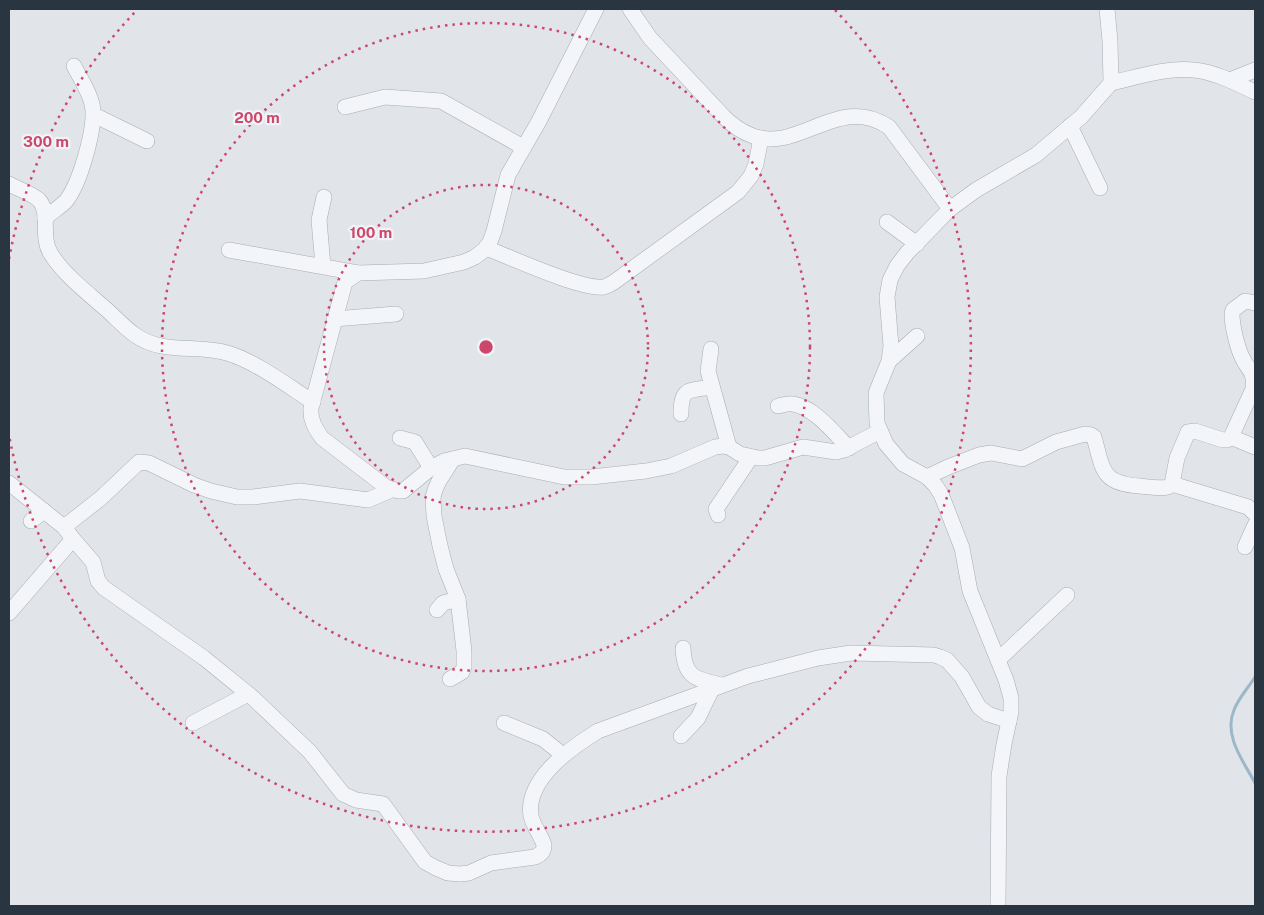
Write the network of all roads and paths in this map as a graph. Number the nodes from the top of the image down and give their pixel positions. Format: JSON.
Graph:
{"nodes":[{"id":1,"x":596,"y":9,"type":"edge"},
{"id":2,"x":630,"y":9,"type":"edge"},
{"id":3,"x":1107,"y":9,"type":"edge"},
{"id":4,"x":74,"y":66,"type":"dead end"},
{"id":5,"x":1255,"y":70,"type":"edge"},
{"id":6,"x":1230,"y":80,"type":"junction"},
{"id":7,"x":1111,"y":83,"type":"junction"},
{"id":8,"x":1255,"y":92,"type":"edge"},
{"id":9,"x":345,"y":107,"type":"dead end"},
{"id":10,"x":94,"y":115,"type":"junction"},
{"id":11,"x":1070,"y":126,"type":"junction"},
{"id":12,"x":761,"y":138,"type":"junction"},
{"id":13,"x":147,"y":142,"type":"dead end"},
{"id":14,"x":523,"y":147,"type":"junction"},
{"id":15,"x":9,"y":184,"type":"edge"},
{"id":16,"x":1100,"y":188,"type":"dead end"},
{"id":17,"x":324,"y":197,"type":"dead end"},
{"id":18,"x":950,"y":209,"type":"junction"},
{"id":19,"x":45,"y":218,"type":"junction"},
{"id":20,"x":887,"y":222,"type":"dead end"},
{"id":21,"x":917,"y":244,"type":"junction"},
{"id":22,"x":486,"y":248,"type":"junction"},
{"id":23,"x":229,"y":250,"type":"dead end"},
{"id":24,"x":322,"y":266,"type":"junction"},
{"id":25,"x":358,"y":273,"type":"junction"},
{"id":26,"x":1253,"y":299,"type":"edge"},
{"id":27,"x":396,"y":314,"type":"dead end"},
{"id":28,"x":334,"y":319,"type":"junction"},
{"id":29,"x":917,"y":336,"type":"dead end"},
{"id":30,"x":711,"y":350,"type":"dead end"},
{"id":31,"x":889,"y":361,"type":"junction"},
{"id":32,"x":712,"y":387,"type":"junction"},
{"id":33,"x":1253,"y":397,"type":"edge"},
{"id":34,"x":313,"y":402,"type":"junction"},
{"id":35,"x":778,"y":406,"type":"dead end"},
{"id":36,"x":681,"y":414,"type":"dead end"},
{"id":37,"x":880,"y":431,"type":"junction"},
{"id":38,"x":1230,"y":437,"type":"junction"},
{"id":39,"x":400,"y":438,"type":"dead end"},
{"id":40,"x":729,"y":447,"type":"junction"},
{"id":41,"x":1255,"y":447,"type":"edge"},
{"id":42,"x":849,"y":448,"type":"junction"},
{"id":43,"x":751,"y":457,"type":"junction"},
{"id":44,"x":453,"y":459,"type":"junction"},
{"id":45,"x":431,"y":468,"type":"junction"},
{"id":46,"x":927,"y":477,"type":"junction"},
{"id":47,"x":9,"y":483,"type":"edge"},
{"id":48,"x":1172,"y":484,"type":"junction"},
{"id":49,"x":391,"y":490,"type":"junction"},
{"id":50,"x":44,"y":511,"type":"junction"},
{"id":51,"x":1255,"y":514,"type":"edge"},
{"id":52,"x":718,"y":515,"type":"dead end"},
{"id":53,"x":31,"y":521,"type":"dead end"},
{"id":54,"x":1255,"y":525,"type":"edge"},
{"id":55,"x":69,"y":533,"type":"junction"},
{"id":56,"x":1245,"y":546,"type":"dead end"},
{"id":57,"x":1067,"y":595,"type":"dead end"},
{"id":58,"x":458,"y":600,"type":"junction"},
{"id":59,"x":437,"y":610,"type":"dead end"},
{"id":60,"x":9,"y":613,"type":"edge"},
{"id":61,"x":683,"y":648,"type":"dead end"},
{"id":62,"x":998,"y":660,"type":"junction"},
{"id":63,"x":450,"y":679,"type":"dead end"},
{"id":64,"x":716,"y":687,"type":"junction"},
{"id":65,"x":248,"y":694,"type":"junction"},
{"id":66,"x":1009,"y":721,"type":"junction"},
{"id":67,"x":193,"y":723,"type":"dead end"},
{"id":68,"x":504,"y":724,"type":"dead end"},
{"id":69,"x":681,"y":736,"type":"dead end"},
{"id":70,"x":563,"y":755,"type":"junction"},
{"id":71,"x":998,"y":906,"type":"edge"}],
"edges":[{"from":1,"to":14,"type":"street"},
{"from":2,"to":12,"type":"street"},
{"from":3,"to":7,"type":"street"},
{"from":4,"to":10,"type":"street"},
{"from":5,"to":6,"type":"street"},
{"from":6,"to":7,"type":"street"},
{"from":6,"to":8,"type":"street"},
{"from":7,"to":11,"type":"street"},
{"from":9,"to":14,"type":"street"},
{"from":10,"to":13,"type":"street"},
{"from":10,"to":19,"type":"street"},
{"from":11,"to":16,"type":"street"},
{"from":11,"to":18,"type":"street"},
{"from":12,"to":18,"type":"street"},
{"from":12,"to":22,"type":"street"},
{"from":14,"to":22,"type":"street"},
{"from":15,"to":19,"type":"street"},
{"from":17,"to":24,"type":"street"},
{"from":18,"to":21,"type":"street"},
{"from":19,"to":34,"type":"street"},
{"from":20,"to":21,"type":"street"},
{"from":21,"to":31,"type":"street"},
{"from":22,"to":25,"type":"street"},
{"from":23,"to":24,"type":"street"},
{"from":24,"to":25,"type":"street"},
{"from":25,"to":28,"type":"street"},
{"from":26,"to":33,"type":"street"},
{"from":27,"to":28,"type":"street"},
{"from":28,"to":34,"type":"street"},
{"from":29,"to":31,"type":"street"},
{"from":30,"to":32,"type":"street"},
{"from":31,"to":37,"type":"street"},
{"from":32,"to":36,"type":"street"},
{"from":32,"to":40,"type":"street"},
{"from":33,"to":38,"type":"street"},
{"from":34,"to":49,"type":"street"},
{"from":35,"to":42,"type":"street"},
{"from":37,"to":42,"type":"street"},
{"from":37,"to":46,"type":"street"},
{"from":38,"to":41,"type":"street"},
{"from":38,"to":48,"type":"street"},
{"from":39,"to":45,"type":"street"},
{"from":40,"to":43,"type":"street"},
{"from":40,"to":44,"type":"street"},
{"from":42,"to":43,"type":"street"},
{"from":43,"to":52,"type":"street"},
{"from":44,"to":45,"type":"street"},
{"from":44,"to":58,"type":"street"},
{"from":45,"to":49,"type":"street"},
{"from":46,"to":48,"type":"street"},
{"from":46,"to":62,"type":"street"},
{"from":47,"to":50,"type":"street"},
{"from":48,"to":51,"type":"street"},
{"from":49,"to":55,"type":"street"},
{"from":50,"to":53,"type":"street"},
{"from":50,"to":55,"type":"street"},
{"from":54,"to":56,"type":"street"},
{"from":55,"to":60,"type":"street"},
{"from":55,"to":65,"type":"street"},
{"from":57,"to":62,"type":"street"},
{"from":58,"to":59,"type":"street"},
{"from":58,"to":63,"type":"street"},
{"from":61,"to":64,"type":"street"},
{"from":62,"to":66,"type":"street"},
{"from":64,"to":66,"type":"street"},
{"from":64,"to":69,"type":"street"},
{"from":64,"to":70,"type":"street"},
{"from":65,"to":67,"type":"street"},
{"from":65,"to":70,"type":"street"},
{"from":66,"to":71,"type":"street"},
{"from":68,"to":70,"type":"street"}]}
